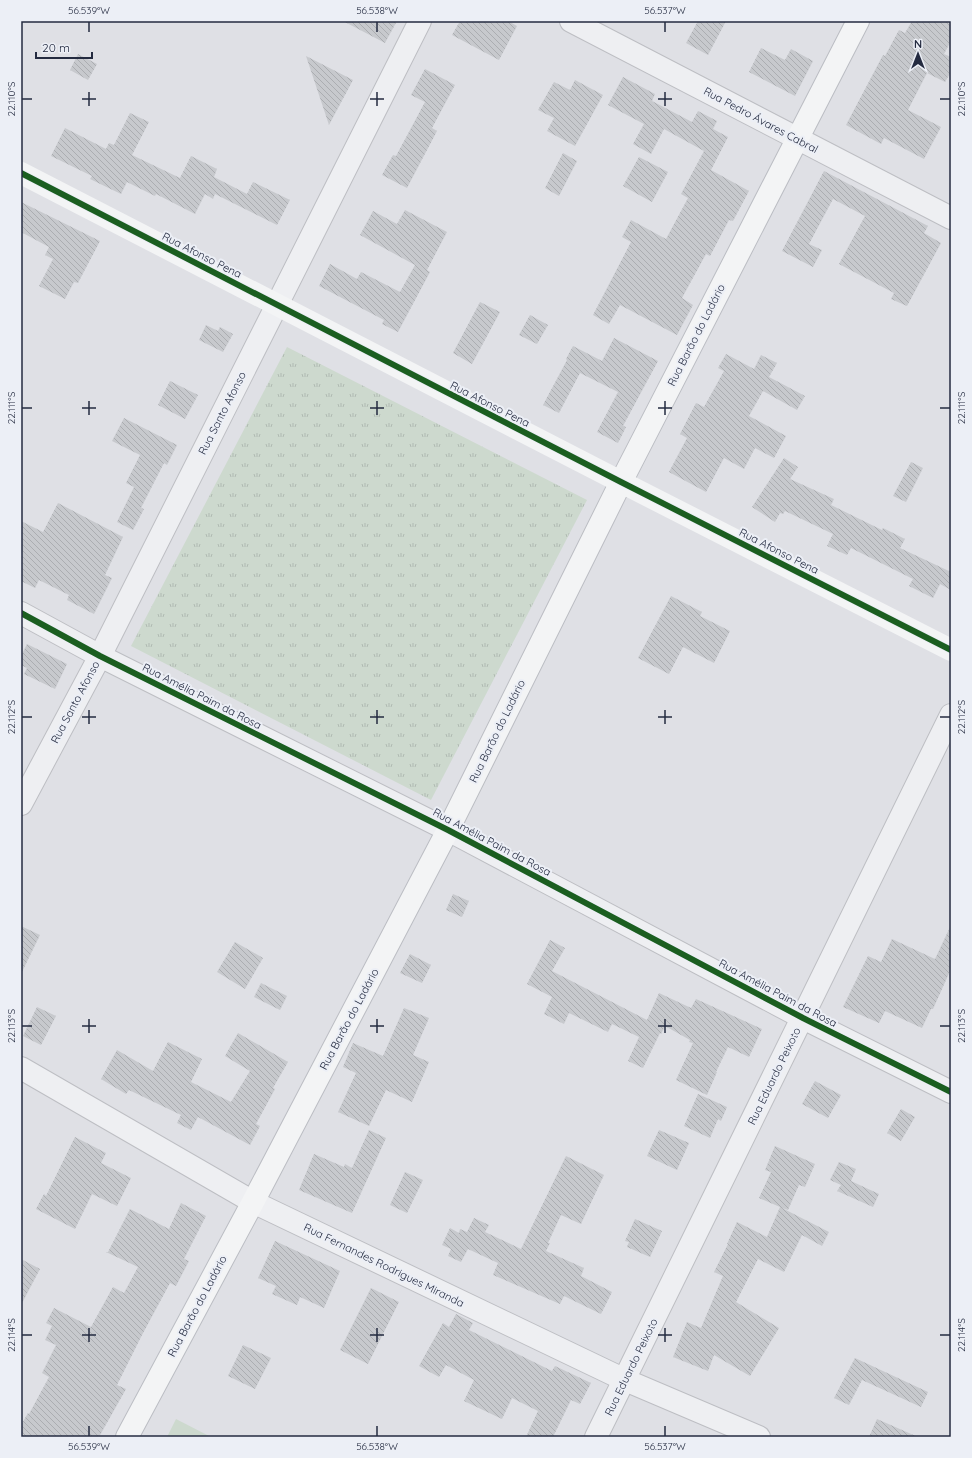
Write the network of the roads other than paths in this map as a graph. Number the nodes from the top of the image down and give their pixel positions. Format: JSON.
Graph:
{"nodes":[{"id":1,"x":420,"y":21,"type":"edge"},
{"id":2,"x":571,"y":21,"type":"edge"},
{"id":3,"x":858,"y":21,"type":"edge"},
{"id":4,"x":797,"y":139,"type":"junction"},
{"id":5,"x":21,"y":173,"type":"edge"},
{"id":6,"x":951,"y":218,"type":"edge"},
{"id":7,"x":277,"y":305,"type":"junction"},
{"id":8,"x":621,"y":482,"type":"junction"},
{"id":9,"x":21,"y":613,"type":"edge"},
{"id":10,"x":951,"y":650,"type":"edge"},
{"id":11,"x":100,"y":656,"type":"junction"},
{"id":12,"x":951,"y":715,"type":"edge"},
{"id":13,"x":21,"y":804,"type":"edge"},
{"id":14,"x":448,"y":830,"type":"junction"},
{"id":15,"x":803,"y":1018,"type":"junction"},
{"id":16,"x":21,"y":1068,"type":"edge"},
{"id":17,"x":951,"y":1092,"type":"edge"},
{"id":18,"x":253,"y":1202,"type":"junction"},
{"id":19,"x":625,"y":1380,"type":"junction"},
{"id":20,"x":127,"y":1437,"type":"edge"},
{"id":21,"x":596,"y":1437,"type":"edge"},
{"id":22,"x":759,"y":1437,"type":"edge"}],
"edges":[{"from":1,"to":7,"type":"street","name":"Rua Santo Afonso"},
{"from":2,"to":4,"type":"street","name":"Rua Pedro Ávares Cabral"},
{"from":3,"to":4,"type":"main road","name":"Rua Barão do Ladário"},
{"from":4,"to":6,"type":"street","name":"Rua Pedro Ávares Cabral"},
{"from":4,"to":8,"type":"main road","name":"Rua Barão do Ladário"},
{"from":5,"to":7,"type":"main road","name":"Rua Afonso Pena"},
{"from":7,"to":8,"type":"main road","name":"Rua Afonso Pena"},
{"from":7,"to":11,"type":"street","name":"Rua Santo Afonso"},
{"from":8,"to":10,"type":"main road","name":"Rua Afonso Pena"},
{"from":8,"to":14,"type":"main road","name":"Rua Barão do Ladário"},
{"from":9,"to":11,"type":"street","name":"Rua Amélia Paim da Rosa"},
{"from":11,"to":13,"type":"street","name":"Rua Santo Afonso"},
{"from":11,"to":14,"type":"street","name":"Rua Amélia Paim da Rosa"},
{"from":12,"to":15,"type":"street","name":"Rua Eduardo Peixoto"},
{"from":14,"to":15,"type":"street","name":"Rua Amélia Paim da Rosa"},
{"from":14,"to":18,"type":"main road","name":"Rua Barão do Ladário"},
{"from":15,"to":17,"type":"street","name":"Rua Amélia Paim da Rosa"},
{"from":15,"to":19,"type":"street","name":"Rua Eduardo Peixoto"},
{"from":16,"to":18,"type":"street","name":"Rua Fernandes Rodrigues Miranda"},
{"from":18,"to":19,"type":"street","name":"Rua Fernandes Rodrigues Miranda"},
{"from":18,"to":20,"type":"main road","name":"Rua Barão do Ladário"},
{"from":19,"to":21,"type":"street","name":"Rua Eduardo Peixoto"},
{"from":19,"to":22,"type":"street","name":"Rua Fernandes Rodrigues Miranda"}]}
